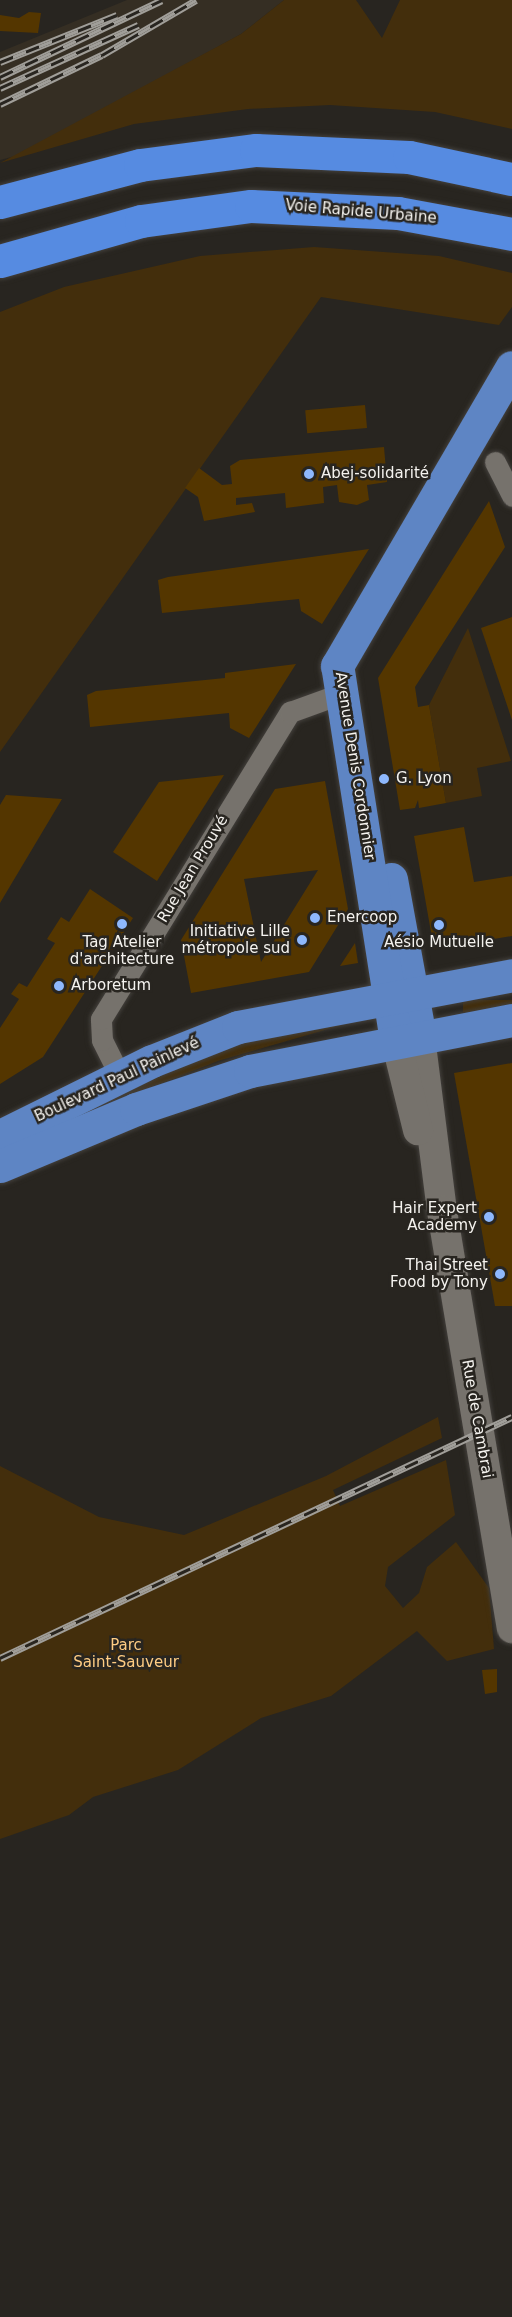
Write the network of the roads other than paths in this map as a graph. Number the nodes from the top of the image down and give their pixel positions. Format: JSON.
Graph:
{"nodes":[{"id":1,"x":512,"y":179,"type":"edge"},
{"id":2,"x":0,"y":202,"type":"edge"},
{"id":3,"x":512,"y":234,"type":"edge"},
{"id":4,"x":0,"y":261,"type":"edge"},
{"id":5,"x":512,"y":367,"type":"edge"},
{"id":6,"x":512,"y":412,"type":"edge"},
{"id":7,"x":495,"y":462,"type":"dead end"},
{"id":8,"x":512,"y":496,"type":"edge"},
{"id":9,"x":340,"y":694,"type":"junction"},
{"id":10,"x":512,"y":975,"type":"edge"},
{"id":11,"x":512,"y":991,"type":"edge"},
{"id":12,"x":404,"y":1016,"type":"junction"},
{"id":13,"x":512,"y":1020,"type":"edge"},
{"id":14,"x":120,"y":1076,"type":"junction"},
{"id":15,"x":136,"y":1109,"type":"junction"},
{"id":16,"x":0,"y":1136,"type":"edge"},
{"id":17,"x":0,"y":1166,"type":"edge"},
{"id":18,"x":507,"y":1558,"type":"edge"},
{"id":19,"x":512,"y":1628,"type":"edge"}],
"edges":[{"from":1,"to":2,"type":"highway"},
{"from":3,"to":4,"type":"highway","name":"Voie Rapide Urbaine"},
{"from":5,"to":9,"type":"main road","name":"Avenue Denis Cordonnier"},
{"from":6,"to":12,"type":"main road","name":"Avenue Denis Cordonnier"},
{"from":7,"to":8,"type":"street"},
{"from":9,"to":12,"type":"main road","name":"Avenue Denis Cordonnier"},
{"from":9,"to":14,"type":"street","name":"Rue Jean Prouvé"},
{"from":10,"to":12,"type":"main road"},
{"from":11,"to":12,"type":"main road"},
{"from":12,"to":13,"type":"main road"},
{"from":12,"to":14,"type":"main road","name":"Boulevard Paul Painlevé"},
{"from":12,"to":15,"type":"main road"},
{"from":12,"to":15,"type":"main road","name":"Boulevard Paul Painlevé"},
{"from":12,"to":18,"type":"main road","name":"Rue de Cambrai"},
{"from":14,"to":16,"type":"main road","name":"Boulevard Paul Painlevé"},
{"from":15,"to":17,"type":"main road","name":"Boulevard Paul Painlevé"},
{"from":18,"to":19,"type":"main road","name":"Rue de Cambrai"}]}
